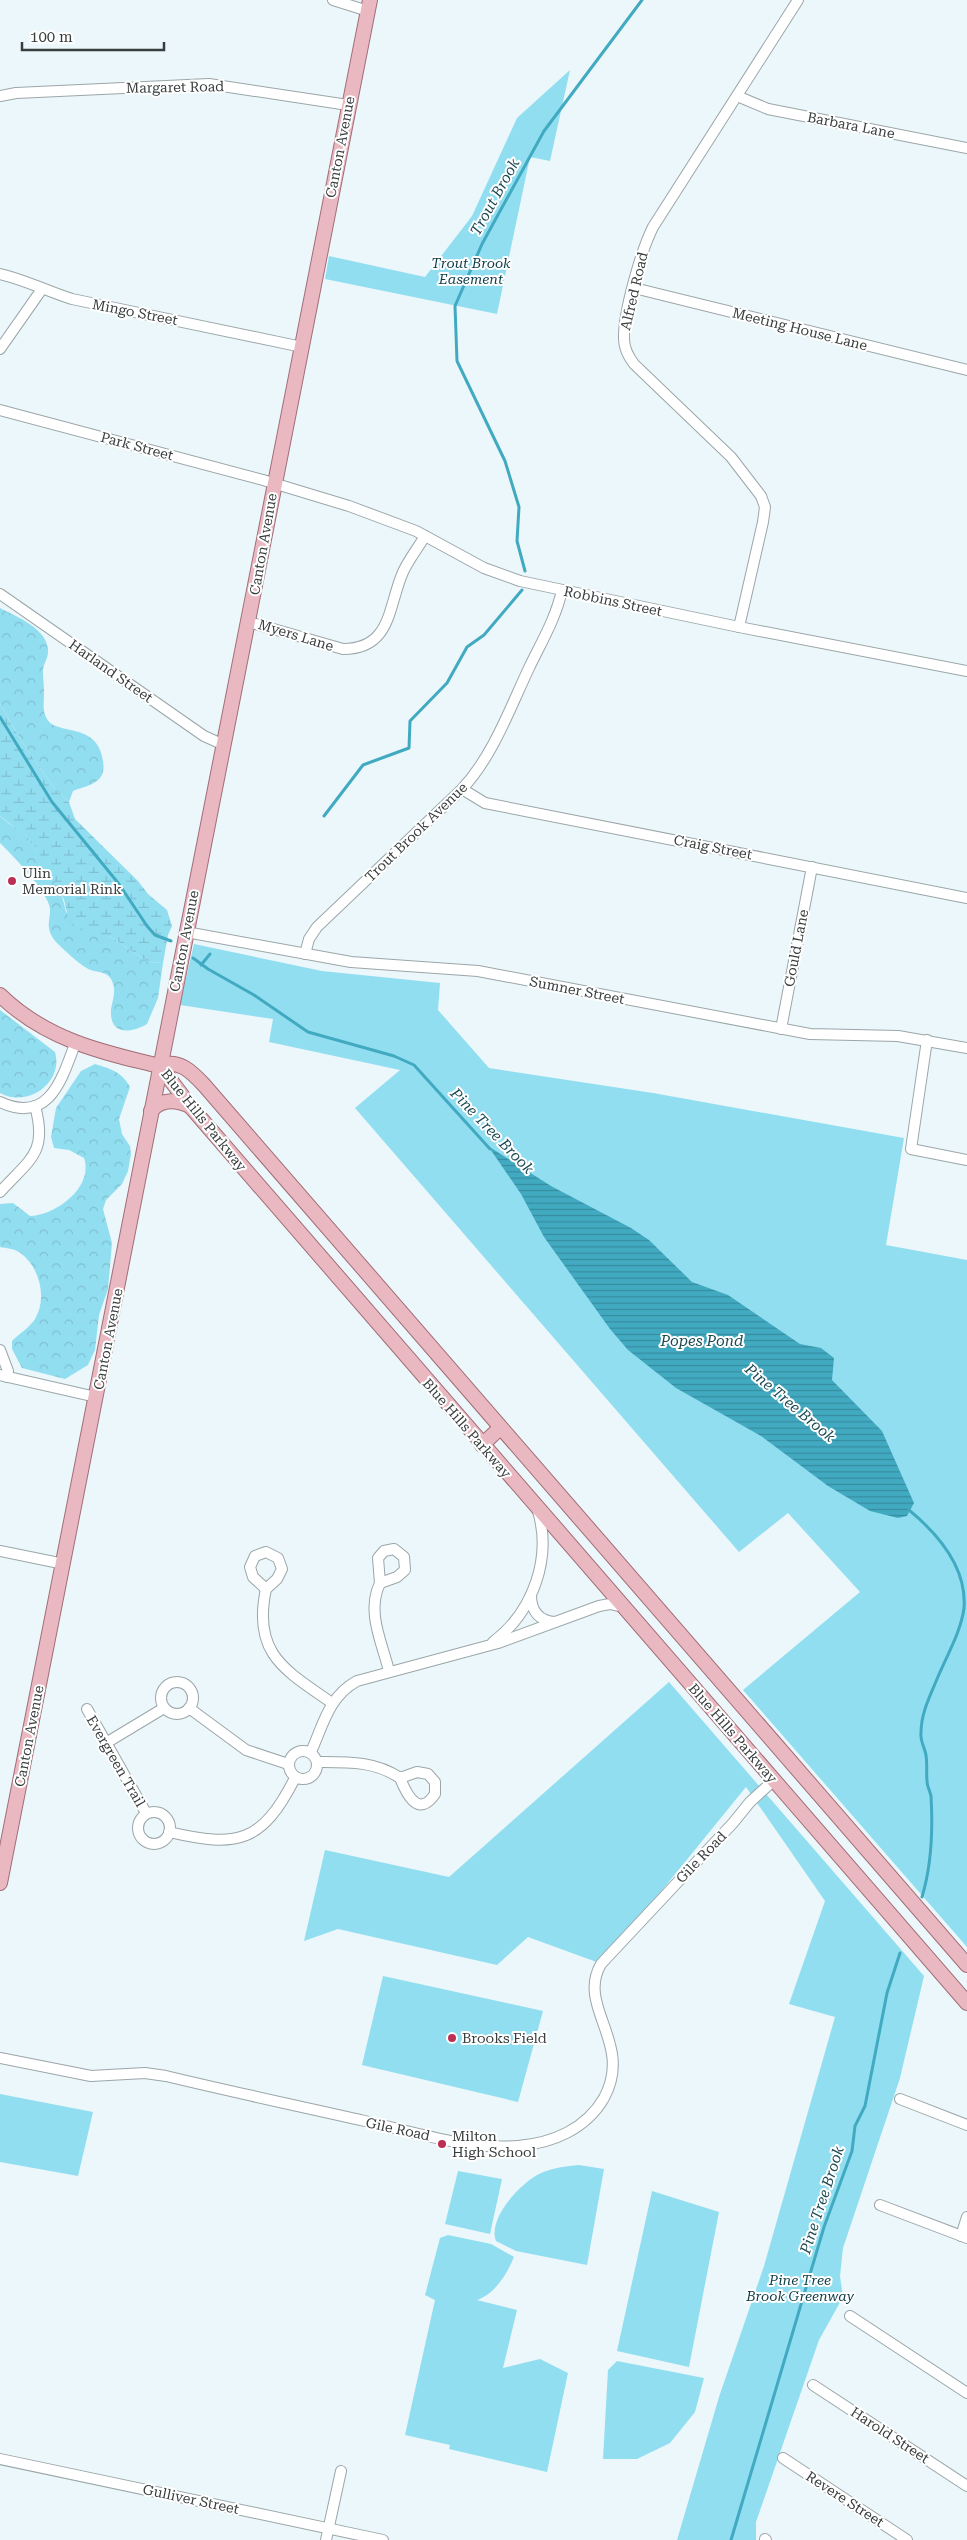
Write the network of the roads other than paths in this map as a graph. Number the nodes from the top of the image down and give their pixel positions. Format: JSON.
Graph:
{"nodes":[{"id":1,"x":333,"y":0,"type":"edge"},
{"id":2,"x":798,"y":0,"type":"edge"},
{"id":3,"x":369,"y":5,"type":"edge"},
{"id":4,"x":0,"y":96,"type":"edge"},
{"id":5,"x":737,"y":96,"type":"junction"},
{"id":6,"x":348,"y":105,"type":"junction"},
{"id":7,"x":967,"y":148,"type":"edge"},
{"id":8,"x":0,"y":274,"type":"edge"},
{"id":9,"x":634,"y":288,"type":"junction"},
{"id":10,"x":42,"y":289,"type":"junction"},
{"id":11,"x":302,"y":347,"type":"junction"},
{"id":12,"x":0,"y":349,"type":"edge"},
{"id":13,"x":967,"y":370,"type":"edge"},
{"id":14,"x":1,"y":409,"type":"edge"},
{"id":15,"x":274,"y":483,"type":"junction"},
{"id":16,"x":425,"y":536,"type":"junction"},
{"id":17,"x":562,"y":590,"type":"junction"},
{"id":18,"x":0,"y":594,"type":"edge"},
{"id":19,"x":249,"y":622,"type":"junction"},
{"id":20,"x":739,"y":627,"type":"junction"},
{"id":21,"x":967,"y":671,"type":"edge"},
{"id":22,"x":224,"y":745,"type":"junction"},
{"id":23,"x":462,"y":789,"type":"junction"},
{"id":24,"x":812,"y":866,"type":"junction"},
{"id":25,"x":967,"y":898,"type":"edge"},
{"id":26,"x":186,"y":932,"type":"junction"},
{"id":27,"x":305,"y":954,"type":"junction"},
{"id":28,"x":0,"y":995,"type":"edge"},
{"id":29,"x":781,"y":1030,"type":"junction"},
{"id":30,"x":928,"y":1040,"type":"junction"},
{"id":31,"x":75,"y":1044,"type":"junction"},
{"id":32,"x":967,"y":1048,"type":"edge"},
{"id":33,"x":160,"y":1066,"type":"junction"},
{"id":34,"x":204,"y":1085,"type":"junction"},
{"id":35,"x":0,"y":1102,"type":"edge"},
{"id":36,"x":35,"y":1106,"type":"junction"},
{"id":37,"x":190,"y":1106,"type":"junction"},
{"id":38,"x":151,"y":1111,"type":"junction"},
{"id":39,"x":967,"y":1160,"type":"edge"},
{"id":40,"x":0,"y":1192,"type":"edge"},
{"id":41,"x":0,"y":1350,"type":"edge"},
{"id":42,"x":4,"y":1376,"type":"edge"},
{"id":43,"x":96,"y":1397,"type":"junction"},
{"id":44,"x":500,"y":1428,"type":"junction"},
{"id":45,"x":482,"y":1445,"type":"junction"},
{"id":46,"x":537,"y":1508,"type":"junction"},
{"id":47,"x":0,"y":1551,"type":"edge"},
{"id":48,"x":64,"y":1564,"type":"junction"},
{"id":49,"x":380,"y":1582,"type":"dead end"},
{"id":50,"x":266,"y":1589,"type":"dead end"},
{"id":51,"x":531,"y":1595,"type":"junction"},
{"id":52,"x":623,"y":1607,"type":"junction"},
{"id":53,"x":555,"y":1622,"type":"junction"},
{"id":54,"x":488,"y":1646,"type":"junction"},
{"id":55,"x":389,"y":1671,"type":"junction"},
{"id":56,"x":332,"y":1703,"type":"junction"},
{"id":57,"x":164,"y":1708,"type":"junction"},
{"id":58,"x":189,"y":1708,"type":"junction"},
{"id":59,"x":87,"y":1709,"type":"dead end"},
{"id":60,"x":106,"y":1743,"type":"junction"},
{"id":61,"x":311,"y":1752,"type":"junction"},
{"id":62,"x":318,"y":1762,"type":"junction"},
{"id":63,"x":288,"y":1764,"type":"junction"},
{"id":64,"x":295,"y":1778,"type":"junction"},
{"id":65,"x":400,"y":1778,"type":"dead end"},
{"id":66,"x":774,"y":1780,"type":"junction"},
{"id":67,"x":146,"y":1813,"type":"junction"},
{"id":68,"x":170,"y":1832,"type":"junction"},
{"id":69,"x":3,"y":1857,"type":"edge"},
{"id":70,"x":0,"y":1883,"type":"edge"},
{"id":71,"x":967,"y":1965,"type":"edge"},
{"id":72,"x":967,"y":2003,"type":"edge"},
{"id":73,"x":0,"y":2058,"type":"edge"},
{"id":74,"x":900,"y":2098,"type":"dead end"},
{"id":75,"x":967,"y":2125,"type":"edge"},
{"id":76,"x":880,"y":2205,"type":"dead end"},
{"id":77,"x":967,"y":2217,"type":"edge"},
{"id":78,"x":964,"y":2237,"type":"edge"},
{"id":79,"x":850,"y":2316,"type":"dead end"},
{"id":80,"x":813,"y":2385,"type":"dead end"},
{"id":81,"x":965,"y":2387,"type":"edge"},
{"id":82,"x":783,"y":2458,"type":"dead end"},
{"id":83,"x":0,"y":2459,"type":"edge"},
{"id":84,"x":341,"y":2471,"type":"dead end"},
{"id":85,"x":967,"y":2486,"type":"edge"},
{"id":86,"x":329,"y":2528,"type":"junction"},
{"id":87,"x":326,"y":2540,"type":"edge"},
{"id":88,"x":383,"y":2540,"type":"edge"},
{"id":89,"x":907,"y":2540,"type":"edge"}],
"edges":[{"from":1,"to":3,"type":"street"},
{"from":2,"to":5,"type":"street","name":"Alfred Road"},
{"from":3,"to":6,"type":"main road","name":"Canton Avenue"},
{"from":4,"to":6,"type":"street","name":"Margaret Road"},
{"from":5,"to":7,"type":"street","name":"Barbara Lane"},
{"from":5,"to":9,"type":"street","name":"Alfred Road"},
{"from":6,"to":11,"type":"main road","name":"Canton Avenue"},
{"from":8,"to":10,"type":"street","name":"Mingo Street"},
{"from":9,"to":13,"type":"street","name":"Meeting House Lane"},
{"from":9,"to":20,"type":"street","name":"Alfred Road"},
{"from":10,"to":11,"type":"street","name":"Mingo Street"},
{"from":10,"to":12,"type":"street"},
{"from":11,"to":15,"type":"main road","name":"Canton Avenue"},
{"from":14,"to":15,"type":"street","name":"Park Street"},
{"from":15,"to":16,"type":"street","name":"Robbins Street"},
{"from":15,"to":19,"type":"main road","name":"Canton Avenue"},
{"from":16,"to":17,"type":"street","name":"Robbins Street"},
{"from":16,"to":19,"type":"street","name":"Myers Lane"},
{"from":17,"to":20,"type":"street","name":"Robbins Street"},
{"from":17,"to":23,"type":"street","name":"Trout Brook Avenue"},
{"from":18,"to":22,"type":"street","name":"Harland Street"},
{"from":19,"to":22,"type":"main road","name":"Canton Avenue"},
{"from":20,"to":21,"type":"street","name":"Robbins Street"},
{"from":22,"to":26,"type":"main road","name":"Canton Avenue"},
{"from":23,"to":24,"type":"street","name":"Craig Street"},
{"from":23,"to":27,"type":"street","name":"Trout Brook Avenue"},
{"from":24,"to":25,"type":"street","name":"Craig Street"},
{"from":24,"to":29,"type":"street","name":"Gould Lane"},
{"from":26,"to":27,"type":"street","name":"Sumner Street"},
{"from":26,"to":33,"type":"main road","name":"Canton Avenue"},
{"from":27,"to":29,"type":"street","name":"Sumner Street"},
{"from":28,"to":31,"type":"main road"},
{"from":29,"to":30,"type":"street","name":"Sumner Street"},
{"from":30,"to":32,"type":"street","name":"Sumner Street"},
{"from":30,"to":39,"type":"street"},
{"from":31,"to":33,"type":"main road"},
{"from":31,"to":36,"type":"street"},
{"from":33,"to":34,"type":"main road","name":"Blue Hills Parkway"},
{"from":33,"to":37,"type":"main road","name":"Blue Hills Parkway"},
{"from":33,"to":38,"type":"main road","name":"Canton Avenue"},
{"from":34,"to":37,"type":"main road"},
{"from":34,"to":44,"type":"main road","name":"Blue Hills Parkway"},
{"from":35,"to":36,"type":"street"},
{"from":36,"to":40,"type":"street"},
{"from":37,"to":38,"type":"main road"},
{"from":37,"to":45,"type":"main road","name":"Blue Hills Parkway"},
{"from":38,"to":43,"type":"main road","name":"Canton Avenue"},
{"from":41,"to":42,"type":"street"},
{"from":42,"to":43,"type":"street"},
{"from":43,"to":48,"type":"main road","name":"Canton Avenue"},
{"from":44,"to":45,"type":"main road"},
{"from":44,"to":71,"type":"main road","name":"Blue Hills Parkway"},
{"from":45,"to":46,"type":"main road","name":"Blue Hills Parkway"},
{"from":46,"to":51,"type":"street"},
{"from":46,"to":52,"type":"main road","name":"Blue Hills Parkway"},
{"from":47,"to":48,"type":"street"},
{"from":48,"to":69,"type":"main road","name":"Canton Avenue"},
{"from":49,"to":55,"type":"street"},
{"from":50,"to":56,"type":"street"},
{"from":51,"to":53,"type":"street"},
{"from":51,"to":54,"type":"street"},
{"from":52,"to":53,"type":"street"},
{"from":52,"to":66,"type":"main road","name":"Blue Hills Parkway"},
{"from":53,"to":54,"type":"street"},
{"from":54,"to":55,"type":"street"},
{"from":55,"to":56,"type":"street"},
{"from":56,"to":61,"type":"street"},
{"from":57,"to":58,"type":"street"},
{"from":57,"to":58,"type":"street"},
{"from":57,"to":60,"type":"street"},
{"from":58,"to":63,"type":"street"},
{"from":59,"to":60,"type":"street","name":"Evergreen Trail"},
{"from":60,"to":67,"type":"street","name":"Evergreen Trail"},
{"from":61,"to":62,"type":"street"},
{"from":61,"to":63,"type":"street"},
{"from":62,"to":64,"type":"street"},
{"from":62,"to":65,"type":"street"},
{"from":63,"to":64,"type":"street"},
{"from":64,"to":68,"type":"street"},
{"from":66,"to":72,"type":"main road","name":"Blue Hills Parkway"},
{"from":66,"to":73,"type":"street","name":"Gile Road"},
{"from":67,"to":68,"type":"street","name":"Evergreen Trail"},
{"from":67,"to":68,"type":"street","name":"Evergreen Trail"},
{"from":69,"to":70,"type":"main road","name":"Canton Avenue"},
{"from":74,"to":75,"type":"street"},
{"from":76,"to":78,"type":"street"},
{"from":77,"to":78,"type":"street"},
{"from":79,"to":81,"type":"street"},
{"from":80,"to":85,"type":"street","name":"Harold Street"},
{"from":82,"to":89,"type":"street","name":"Revere Street"},
{"from":83,"to":86,"type":"street","name":"Gulliver Street"},
{"from":84,"to":86,"type":"street"},
{"from":86,"to":87,"type":"street"},
{"from":86,"to":88,"type":"street","name":"Gulliver Street"}]}
